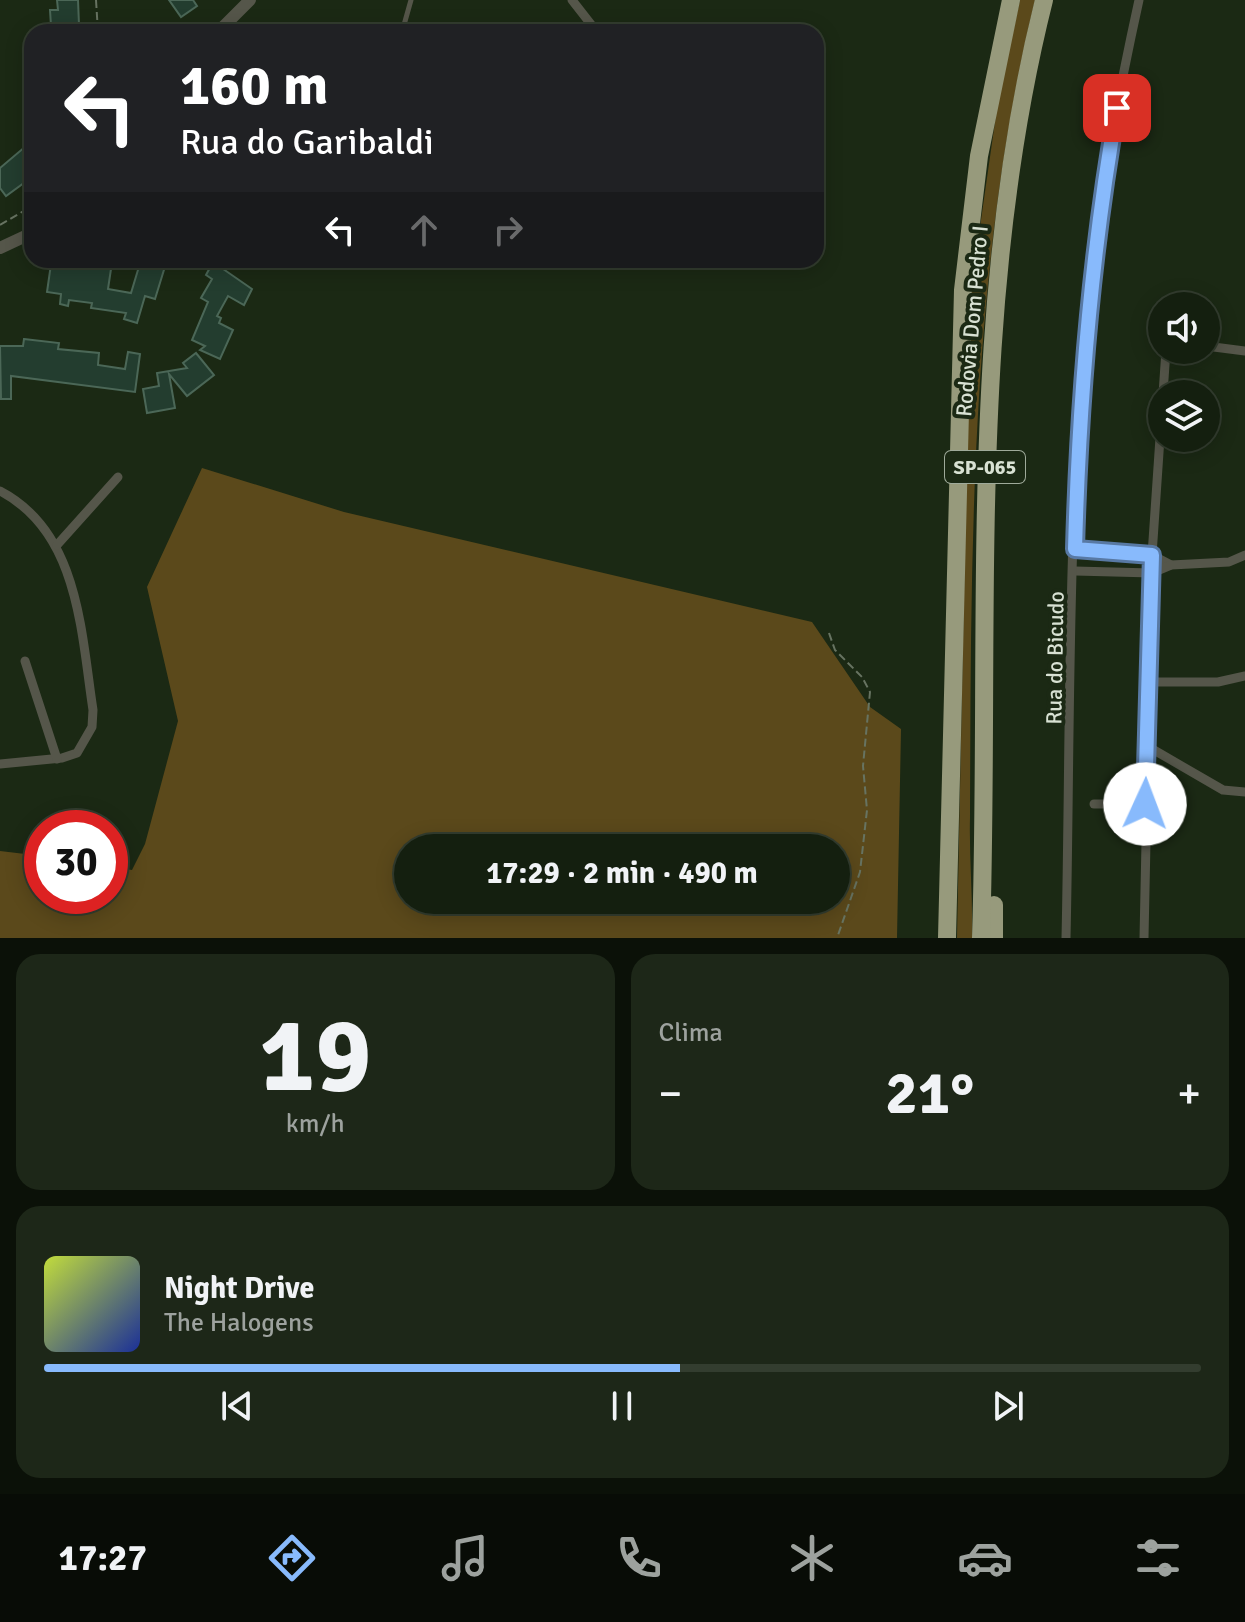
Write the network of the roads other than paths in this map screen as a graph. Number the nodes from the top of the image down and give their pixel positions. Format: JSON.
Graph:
{"nodes":[{"id":1,"x":250,"y":0,"type":"edge"},
{"id":2,"x":411,"y":0,"type":"edge"},
{"id":3,"x":572,"y":0,"type":"edge"},
{"id":4,"x":1011,"y":0,"type":"edge"},
{"id":5,"x":1044,"y":0,"type":"edge"},
{"id":6,"x":1139,"y":0,"type":"edge"},
{"id":7,"x":226,"y":24,"type":"edge"},
{"id":8,"x":404,"y":24,"type":"edge"},
{"id":9,"x":591,"y":24,"type":"edge"},
{"id":10,"x":24,"y":237,"type":"edge"},
{"id":11,"x":0,"y":248,"type":"edge"},
{"id":12,"x":1220,"y":348,"type":"edge"},
{"id":13,"x":1245,"y":351,"type":"edge"},
{"id":14,"x":1165,"y":364,"type":"edge"},
{"id":15,"x":118,"y":477,"type":"dead end"},
{"id":16,"x":0,"y":491,"type":"edge"},
{"id":17,"x":57,"y":545,"type":"junction"},
{"id":18,"x":1075,"y":549,"type":"junction"},
{"id":19,"x":1152,"y":555,"type":"junction"},
{"id":20,"x":1245,"y":555,"type":"edge"},
{"id":21,"x":1171,"y":565,"type":"junction"},
{"id":22,"x":1075,"y":571,"type":"junction"},
{"id":23,"x":1152,"y":573,"type":"junction"},
{"id":24,"x":25,"y":661,"type":"dead end"},
{"id":25,"x":1245,"y":676,"type":"edge"},
{"id":26,"x":1149,"y":682,"type":"junction"},
{"id":27,"x":982,"y":729,"type":"junction"},
{"id":28,"x":1147,"y":746,"type":"junction"},
{"id":29,"x":57,"y":759,"type":"junction"},
{"id":30,"x":0,"y":764,"type":"edge"},
{"id":31,"x":1245,"y":792,"type":"edge"},
{"id":32,"x":1094,"y":804,"type":"dead end"},
{"id":33,"x":1145,"y":804,"type":"junction"},
{"id":34,"x":949,"y":828,"type":"junction"},
{"id":35,"x":941,"y":938,"type":"edge"},
{"id":36,"x":947,"y":938,"type":"edge"},
{"id":37,"x":981,"y":938,"type":"edge"},
{"id":38,"x":994,"y":938,"type":"edge"},
{"id":39,"x":1066,"y":938,"type":"edge"},
{"id":40,"x":1144,"y":938,"type":"edge"}],
"edges":[{"from":1,"to":7,"type":"street"},
{"from":2,"to":8,"type":"lane"},
{"from":3,"to":9,"type":"street"},
{"from":4,"to":34,"type":"highway","name":"Rodovia Dom Pedro I","number":"SP-065"},
{"from":5,"to":27,"type":"highway","name":"Rodovia Dom Pedro I","number":"SP-065"},
{"from":6,"to":18,"type":"street","name":"Rua do Bicudo"},
{"from":10,"to":11,"type":"street"},
{"from":12,"to":13,"type":"street"},
{"from":14,"to":19,"type":"street"},
{"from":15,"to":17,"type":"street"},
{"from":16,"to":17,"type":"street"},
{"from":17,"to":29,"type":"street"},
{"from":18,"to":19,"type":"street"},
{"from":18,"to":22,"type":"street","name":"Rua do Bicudo"},
{"from":19,"to":21,"type":"street"},
{"from":19,"to":23,"type":"street"},
{"from":20,"to":21,"type":"street"},
{"from":21,"to":23,"type":"street"},
{"from":22,"to":23,"type":"street"},
{"from":22,"to":39,"type":"street","name":"Rua do Bicudo"},
{"from":23,"to":26,"type":"street"},
{"from":24,"to":29,"type":"street"},
{"from":25,"to":26,"type":"street"},
{"from":26,"to":28,"type":"street"},
{"from":27,"to":37,"type":"highway","name":"Rodovia Dom Pedro I","number":"SP-065"},
{"from":27,"to":38,"type":"highway"},
{"from":28,"to":31,"type":"street"},
{"from":28,"to":33,"type":"street"},
{"from":29,"to":30,"type":"street"},
{"from":32,"to":33,"type":"street"},
{"from":33,"to":40,"type":"street"},
{"from":34,"to":35,"type":"highway"},
{"from":34,"to":36,"type":"highway","name":"Rodovia Dom Pedro I","number":"SP-065"}]}
